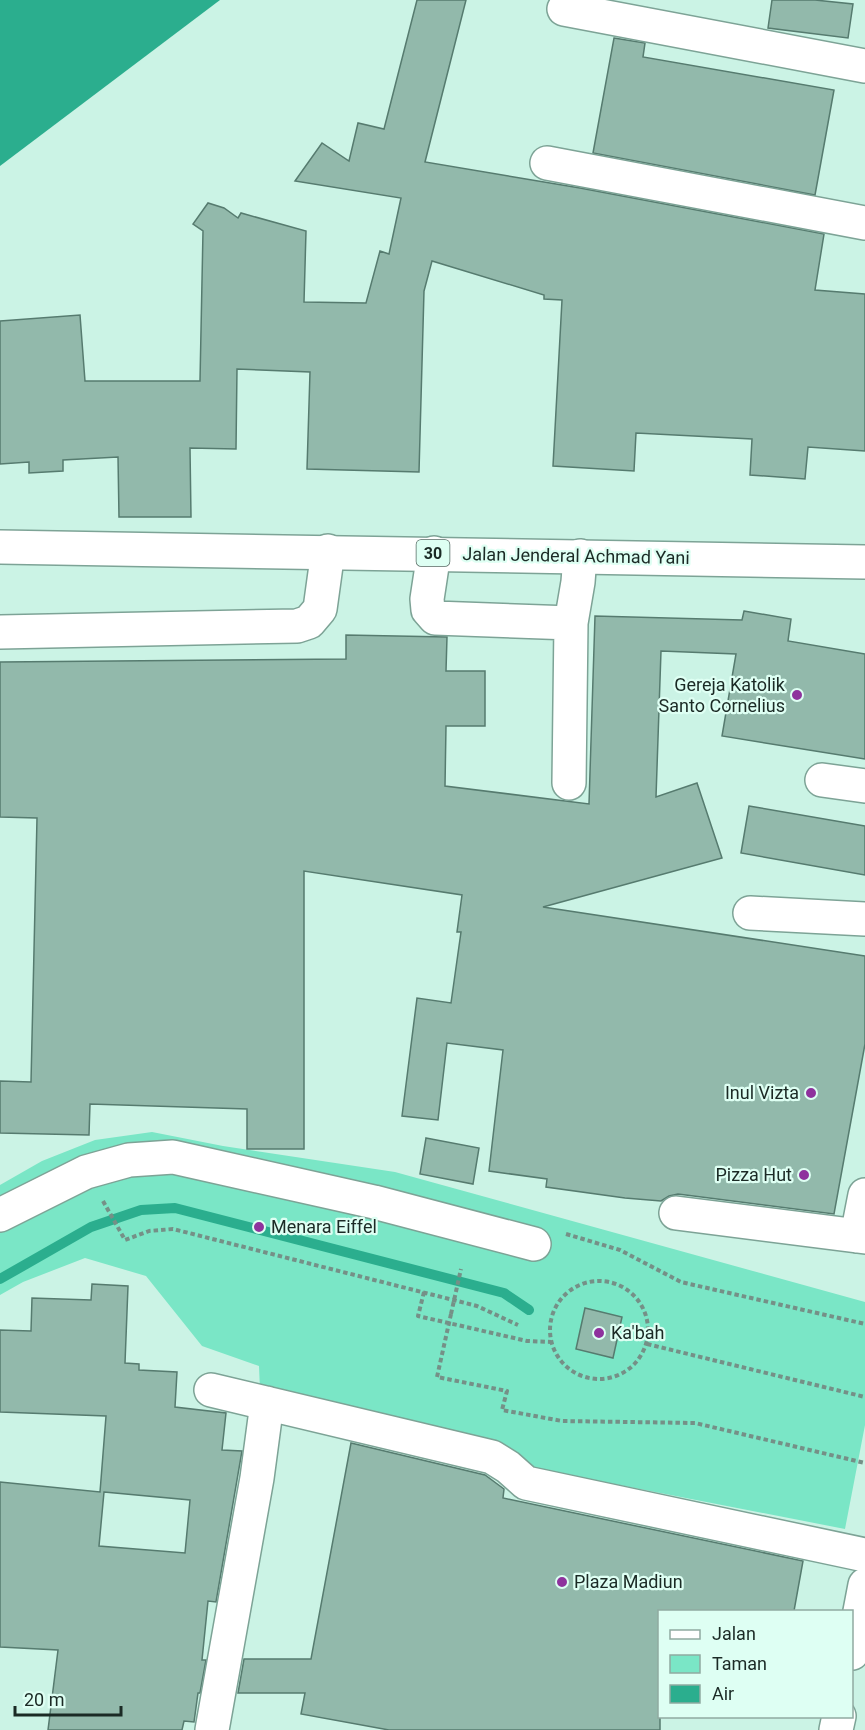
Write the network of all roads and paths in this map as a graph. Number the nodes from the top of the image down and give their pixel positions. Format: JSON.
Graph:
{"nodes":[{"id":1,"x":564,"y":9,"type":"dead end"},
{"id":2,"x":865,"y":66,"type":"edge"},
{"id":3,"x":547,"y":163,"type":"dead end"},
{"id":4,"x":865,"y":223,"type":"edge"},
{"id":5,"x":0,"y":547,"type":"edge"},
{"id":6,"x":328,"y":551,"type":"junction"},
{"id":7,"x":434,"y":553,"type":"junction"},
{"id":8,"x":580,"y":556,"type":"junction"},
{"id":9,"x":865,"y":562,"type":"edge"},
{"id":10,"x":571,"y":623,"type":"junction"},
{"id":11,"x":0,"y":632,"type":"edge"},
{"id":12,"x":822,"y":780,"type":"dead end"},
{"id":13,"x":569,"y":783,"type":"dead end"},
{"id":14,"x":865,"y":786,"type":"edge"},
{"id":15,"x":750,"y":913,"type":"dead end"},
{"id":16,"x":865,"y":919,"type":"edge"},
{"id":17,"x":865,"y":1195,"type":"edge"},
{"id":18,"x":113,"y":1196,"type":"dead end"},
{"id":19,"x":102,"y":1199,"type":"dead end"},
{"id":20,"x":106,"y":1207,"type":"dead end"},
{"id":21,"x":676,"y":1213,"type":"dead end"},
{"id":22,"x":0,"y":1215,"type":"edge"},
{"id":23,"x":565,"y":1234,"type":"dead end"},
{"id":24,"x":861,"y":1236,"type":"edge"},
{"id":25,"x":534,"y":1244,"type":"dead end"},
{"id":26,"x":461,"y":1269,"type":"dead end"},
{"id":27,"x":424,"y":1292,"type":"junction"},
{"id":28,"x":450,"y":1323,"type":"junction"},
{"id":29,"x":865,"y":1324,"type":"edge"},
{"id":30,"x":518,"y":1325,"type":"dead end"},
{"id":31,"x":551,"y":1342,"type":"junction"},
{"id":32,"x":647,"y":1344,"type":"junction"},
{"id":33,"x":211,"y":1390,"type":"dead end"},
{"id":34,"x":865,"y":1397,"type":"edge"},
{"id":35,"x":267,"y":1403,"type":"junction"},
{"id":36,"x":865,"y":1463,"type":"edge"},
{"id":37,"x":865,"y":1555,"type":"edge"},
{"id":38,"x":865,"y":1585,"type":"edge"},
{"id":39,"x":853,"y":1648,"type":"edge"},
{"id":40,"x":212,"y":1730,"type":"edge"}],
"edges":[{"from":1,"to":2,"type":"main road"},
{"from":3,"to":4,"type":"main road"},
{"from":5,"to":6,"type":"main road","name":"Jalan Jenderal Achmad Yani","number":"30"},
{"from":6,"to":7,"type":"main road","name":"Jalan Jenderal Achmad Yani","number":"30"},
{"from":6,"to":11,"type":"main road"},
{"from":7,"to":8,"type":"main road","name":"Jalan Jenderal Achmad Yani","number":"30"},
{"from":7,"to":10,"type":"main road"},
{"from":8,"to":9,"type":"main road","name":"Jalan Jenderal Achmad Yani","number":"30"},
{"from":8,"to":10,"type":"main road"},
{"from":10,"to":13,"type":"main road"},
{"from":12,"to":14,"type":"main road"},
{"from":15,"to":16,"type":"main road"},
{"from":17,"to":24,"type":"main road"},
{"from":18,"to":19,"type":"path"},
{"from":20,"to":27,"type":"path"},
{"from":21,"to":24,"type":"main road"},
{"from":22,"to":25,"type":"main road"},
{"from":23,"to":29,"type":"path"},
{"from":26,"to":28,"type":"path","bridge":true},
{"from":27,"to":28,"type":"path"},
{"from":27,"to":30,"type":"path"},
{"from":28,"to":31,"type":"path"},
{"from":28,"to":36,"type":"path"},
{"from":31,"to":32,"type":"path"},
{"from":31,"to":32,"type":"path"},
{"from":32,"to":34,"type":"path"},
{"from":33,"to":35,"type":"main road"},
{"from":35,"to":37,"type":"main road"},
{"from":35,"to":40,"type":"main road"},
{"from":38,"to":39,"type":"main road"}]}
